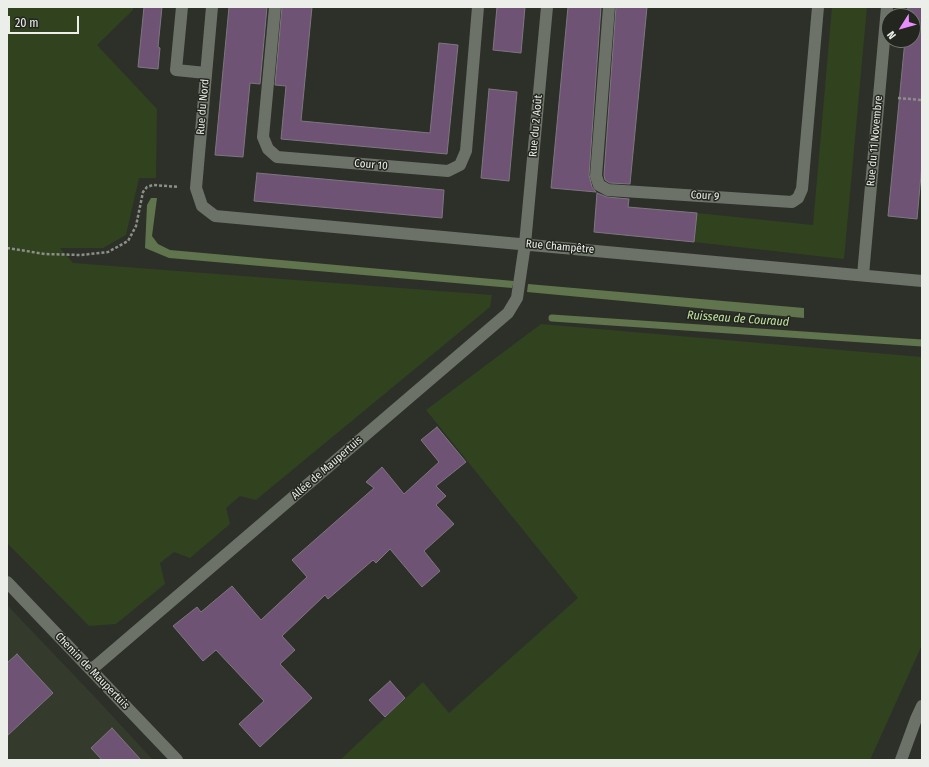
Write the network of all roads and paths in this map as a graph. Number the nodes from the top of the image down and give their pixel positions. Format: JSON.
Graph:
{"nodes":[{"id":1,"x":182,"y":7,"type":"edge"},
{"id":2,"x":212,"y":7,"type":"edge"},
{"id":3,"x":275,"y":7,"type":"edge"},
{"id":4,"x":478,"y":7,"type":"edge"},
{"id":5,"x":547,"y":7,"type":"edge"},
{"id":6,"x":609,"y":7,"type":"edge"},
{"id":7,"x":818,"y":7,"type":"edge"},
{"id":8,"x":887,"y":7,"type":"edge"},
{"id":9,"x":206,"y":73,"type":"junction"},
{"id":10,"x":879,"y":96,"type":"junction"},
{"id":11,"x":922,"y":100,"type":"edge"},
{"id":12,"x":196,"y":188,"type":"junction"},
{"id":13,"x":202,"y":206,"type":"joint"},
{"id":14,"x":525,"y":244,"type":"junction"},
{"id":15,"x":7,"y":248,"type":"edge"},
{"id":16,"x":863,"y":275,"type":"junction"},
{"id":17,"x":922,"y":281,"type":"edge"},
{"id":18,"x":7,"y":582,"type":"edge"},
{"id":19,"x":91,"y":670,"type":"junction"},
{"id":20,"x":922,"y":706,"type":"edge"},
{"id":21,"x":177,"y":760,"type":"edge"},
{"id":22,"x":901,"y":760,"type":"edge"}],
"edges":[{"from":1,"to":9,"type":"street"},
{"from":2,"to":9,"type":"street","name":"Rue du Nord"},
{"from":3,"to":4,"type":"street","name":"Cour 10"},
{"from":5,"to":14,"type":"street","name":"Rue du 2 Août"},
{"from":6,"to":7,"type":"street","name":"Cour 9"},
{"from":8,"to":10,"type":"street","name":"Rue du 11 Novembre"},
{"from":9,"to":12,"type":"street","name":"Rue du Nord"},
{"from":10,"to":11,"type":"path"},
{"from":10,"to":16,"type":"street","name":"Rue du 11 Novembre"},
{"from":12,"to":13,"type":"street","name":"Rue du Nord"},
{"from":12,"to":15,"type":"path"},
{"from":13,"to":14,"type":"street","name":"Rue Champêtre"},
{"from":14,"to":16,"type":"street","name":"Rue Champêtre"},
{"from":14,"to":19,"type":"street","name":"Allée de Maupertuis"},
{"from":16,"to":17,"type":"street","name":"Rue Champêtre"},
{"from":18,"to":19,"type":"street","name":"Chemin de Maupertuis"},
{"from":19,"to":21,"type":"street","name":"Chemin de Maupertuis"},
{"from":20,"to":22,"type":"street"}]}
